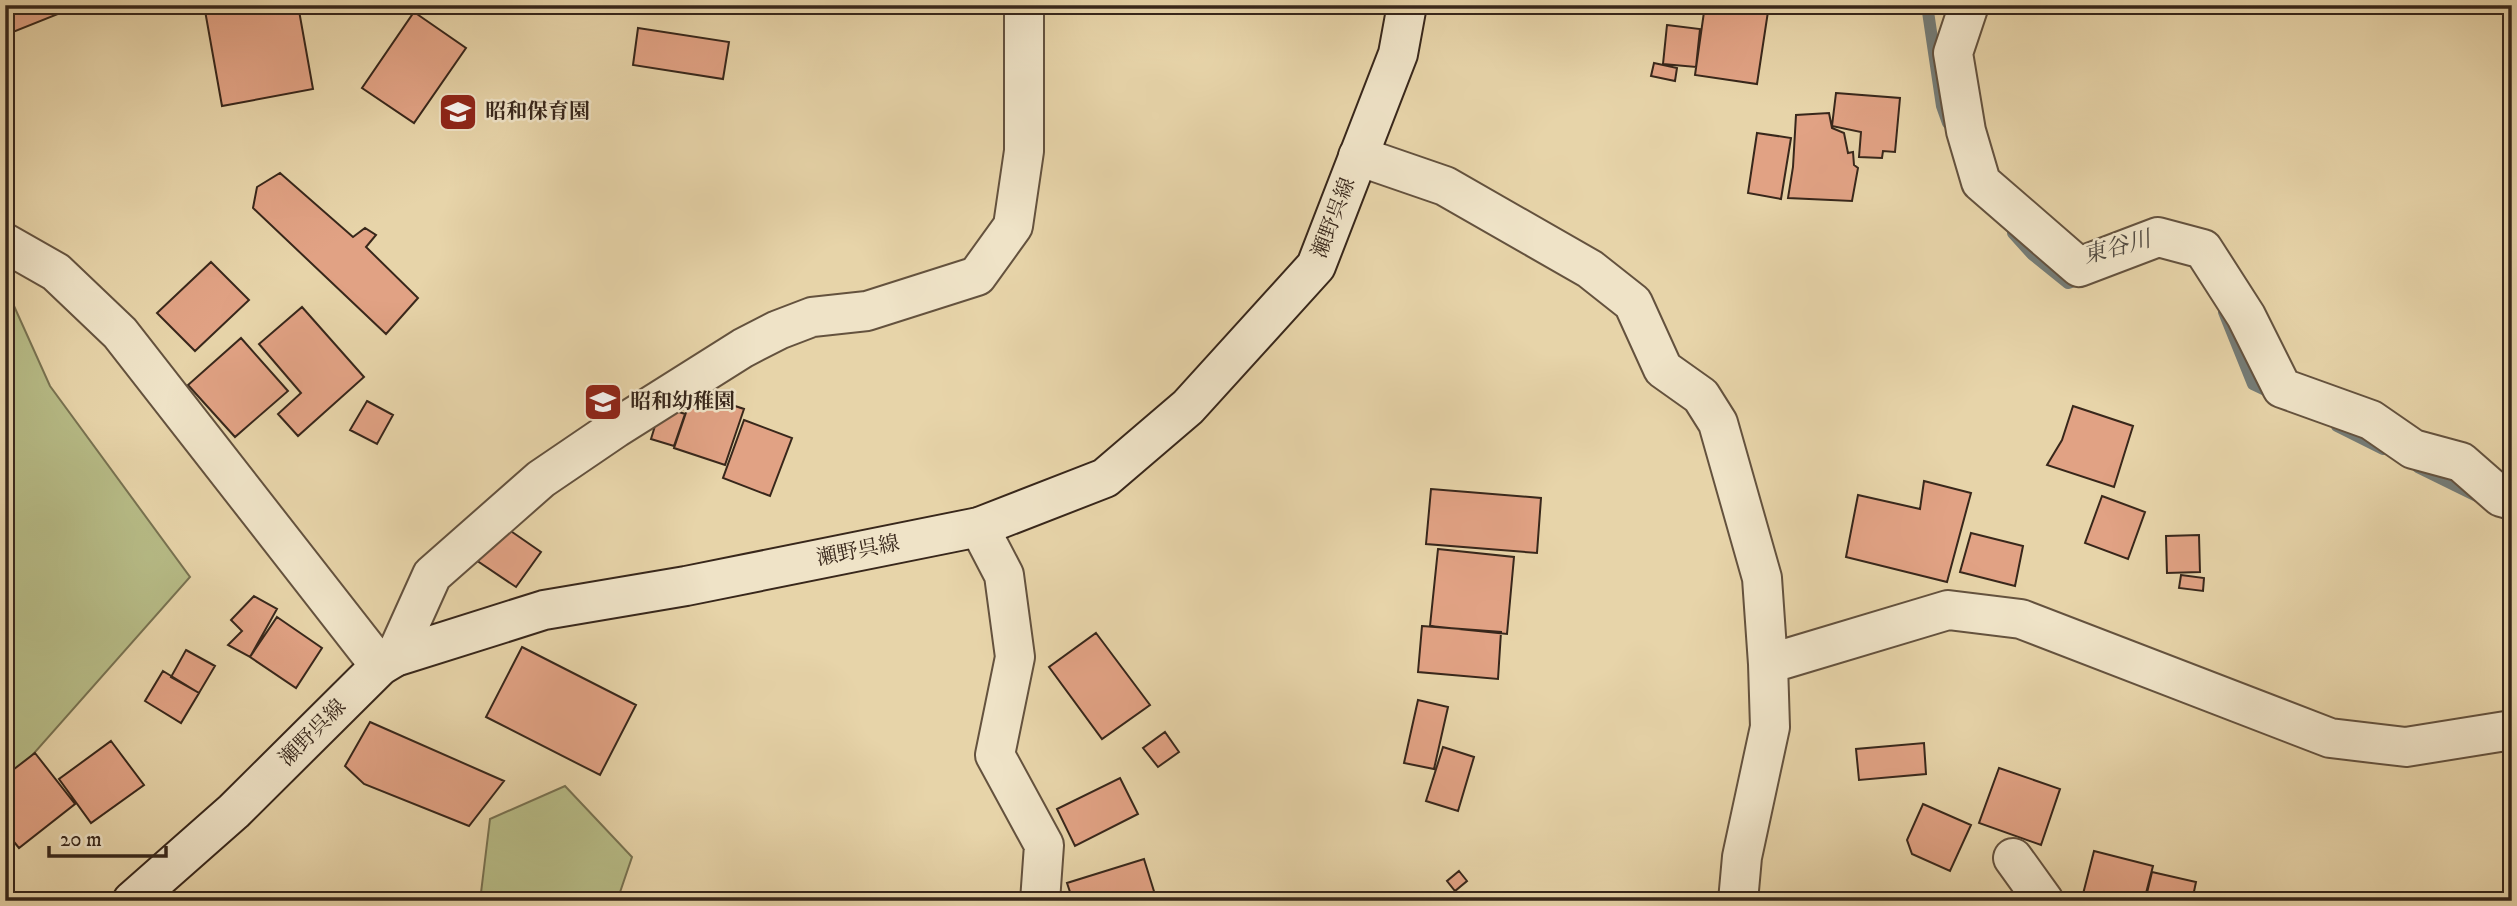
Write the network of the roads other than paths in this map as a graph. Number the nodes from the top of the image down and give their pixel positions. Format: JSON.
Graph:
{"nodes":[{"id":1,"x":1024,"y":5,"type":"edge"},
{"id":2,"x":1407,"y":5,"type":"edge"},
{"id":3,"x":1969,"y":5,"type":"edge"},
{"id":4,"x":1359,"y":156,"type":"junction"},
{"id":5,"x":5,"y":243,"type":"edge"},
{"id":6,"x":2512,"y":500,"type":"edge"},
{"id":7,"x":979,"y":527,"type":"junction"},
{"id":8,"x":387,"y":662,"type":"junction"},
{"id":9,"x":1768,"y":664,"type":"junction"},
{"id":10,"x":2512,"y":730,"type":"edge"},
{"id":11,"x":2013,"y":858,"type":"dead end"},
{"id":12,"x":2054,"y":898,"type":"edge"},
{"id":13,"x":132,"y":901,"type":"edge"},
{"id":14,"x":1040,"y":901,"type":"edge"},
{"id":15,"x":1738,"y":901,"type":"edge"}],
"edges":[{"from":1,"to":8,"type":"street"},
{"from":2,"to":4,"type":"street","name":"瀬野呉線"},
{"from":3,"to":6,"type":"street"},
{"from":4,"to":7,"type":"street","name":"瀬野呉線"},
{"from":4,"to":9,"type":"street"},
{"from":5,"to":8,"type":"street"},
{"from":7,"to":8,"type":"street","name":"瀬野呉線"},
{"from":7,"to":14,"type":"street"},
{"from":8,"to":13,"type":"street","name":"瀬野呉線"},
{"from":9,"to":10,"type":"street"},
{"from":9,"to":15,"type":"street"},
{"from":11,"to":12,"type":"street"}]}
